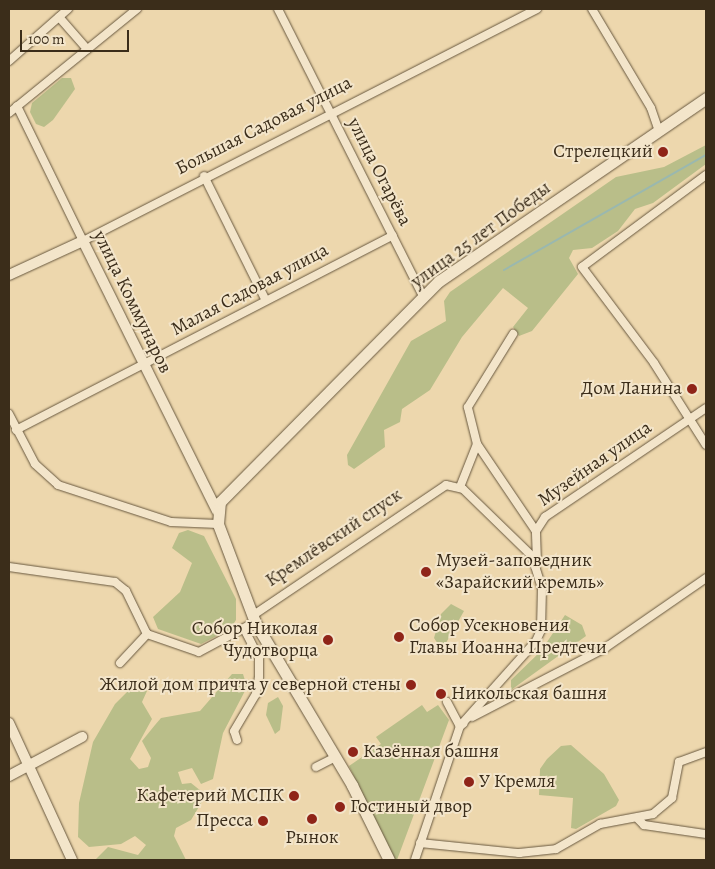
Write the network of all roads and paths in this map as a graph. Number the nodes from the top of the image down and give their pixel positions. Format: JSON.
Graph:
{"nodes":[{"id":1,"x":68,"y":9,"type":"edge"},
{"id":2,"x":136,"y":9,"type":"edge"},
{"id":3,"x":278,"y":9,"type":"edge"},
{"id":4,"x":536,"y":9,"type":"edge"},
{"id":5,"x":592,"y":9,"type":"edge"},
{"id":6,"x":59,"y":17,"type":"junction"},
{"id":7,"x":87,"y":49,"type":"junction"},
{"id":8,"x":9,"y":61,"type":"edge"},
{"id":9,"x":706,"y":98,"type":"edge"},
{"id":10,"x":17,"y":106,"type":"junction"},
{"id":11,"x":330,"y":111,"type":"junction"},
{"id":12,"x":9,"y":113,"type":"edge"},
{"id":13,"x":658,"y":131,"type":"junction"},
{"id":14,"x":706,"y":175,"type":"edge"},
{"id":15,"x":204,"y":176,"type":"junction"},
{"id":16,"x":393,"y":235,"type":"junction"},
{"id":17,"x":82,"y":241,"type":"junction"},
{"id":18,"x":9,"y":275,"type":"edge"},
{"id":19,"x":423,"y":296,"type":"junction"},
{"id":20,"x":265,"y":299,"type":"junction"},
{"id":21,"x":513,"y":334,"type":"dead end"},
{"id":22,"x":144,"y":365,"type":"junction"},
{"id":23,"x":706,"y":408,"type":"edge"},
{"id":24,"x":9,"y":414,"type":"edge"},
{"id":25,"x":689,"y":419,"type":"junction"},
{"id":26,"x":16,"y":430,"type":"junction"},
{"id":27,"x":477,"y":444,"type":"junction"},
{"id":28,"x":706,"y":445,"type":"edge"},
{"id":29,"x":460,"y":487,"type":"junction"},
{"id":30,"x":217,"y":511,"type":"junction"},
{"id":31,"x":218,"y":524,"type":"junction"},
{"id":32,"x":536,"y":531,"type":"junction"},
{"id":33,"x":538,"y":566,"type":"junction"},
{"id":34,"x":9,"y":567,"type":"edge"},
{"id":35,"x":706,"y":578,"type":"edge"},
{"id":36,"x":253,"y":619,"type":"junction"},
{"id":37,"x":244,"y":629,"type":"junction"},
{"id":38,"x":147,"y":634,"type":"junction"},
{"id":39,"x":120,"y":663,"type":"dead end"},
{"id":40,"x":447,"y":702,"type":"dead end"},
{"id":41,"x":9,"y":723,"type":"edge"},
{"id":42,"x":460,"y":726,"type":"junction"},
{"id":43,"x":82,"y":737,"type":"dead end"},
{"id":44,"x":236,"y":740,"type":"dead end"},
{"id":45,"x":706,"y":752,"type":"edge"},
{"id":46,"x":336,"y":757,"type":"junction"},
{"id":47,"x":31,"y":765,"type":"junction"},
{"id":48,"x":316,"y":767,"type":"dead end"},
{"id":49,"x":9,"y":776,"type":"edge"},
{"id":50,"x":637,"y":818,"type":"junction"},
{"id":51,"x":706,"y":834,"type":"edge"},
{"id":52,"x":420,"y":843,"type":"junction"},
{"id":53,"x":72,"y":860,"type":"edge"},
{"id":54,"x":388,"y":860,"type":"edge"},
{"id":55,"x":415,"y":860,"type":"edge"}],
"edges":[{"from":1,"to":6,"type":"street"},
{"from":2,"to":7,"type":"street"},
{"from":3,"to":11,"type":"street","name":"улица Огарёва"},
{"from":4,"to":11,"type":"street","name":"Большая Садовая улица"},
{"from":5,"to":13,"type":"street"},
{"from":6,"to":7,"type":"street"},
{"from":6,"to":8,"type":"street"},
{"from":7,"to":10,"type":"street"},
{"from":9,"to":13,"type":"main road","name":"улица 25 лет Победы"},
{"from":10,"to":12,"type":"street"},
{"from":10,"to":17,"type":"street","name":"улица Коммунаров"},
{"from":11,"to":15,"type":"street","name":"Большая Садовая улица"},
{"from":11,"to":16,"type":"street","name":"улица Огарёва"},
{"from":13,"to":19,"type":"main road","name":"улица 25 лет Победы"},
{"from":14,"to":25,"type":"street"},
{"from":15,"to":17,"type":"street","name":"Большая Садовая улица"},
{"from":15,"to":20,"type":"street"},
{"from":16,"to":19,"type":"street","name":"улица Огарёва"},
{"from":16,"to":20,"type":"street","name":"Малая Садовая улица"},
{"from":17,"to":18,"type":"street","name":"Большая Садовая улица"},
{"from":17,"to":22,"type":"street","name":"улица Коммунаров"},
{"from":19,"to":30,"type":"main road","name":"улица 25 лет Победы"},
{"from":20,"to":22,"type":"street","name":"Малая Садовая улица"},
{"from":21,"to":27,"type":"street"},
{"from":22,"to":26,"type":"street","name":"Малая Садовая улица"},
{"from":22,"to":30,"type":"street","name":"улица Коммунаров"},
{"from":23,"to":25,"type":"street","name":"Музейная улица"},
{"from":24,"to":26,"type":"street"},
{"from":25,"to":28,"type":"street"},
{"from":25,"to":32,"type":"street","name":"Музейная улица"},
{"from":26,"to":31,"type":"street"},
{"from":27,"to":29,"type":"street"},
{"from":27,"to":32,"type":"street"},
{"from":29,"to":33,"type":"street"},
{"from":29,"to":36,"type":"street","name":"Кремлёвский спуск"},
{"from":30,"to":31,"type":"main road"},
{"from":31,"to":36,"type":"main road"},
{"from":32,"to":33,"type":"street","name":"Музейная улица"},
{"from":33,"to":42,"type":"street","name":"Музейная улица"},
{"from":34,"to":38,"type":"street"},
{"from":35,"to":42,"type":"street"},
{"from":36,"to":37,"type":"street","name":"Кремлёвский спуск"},
{"from":36,"to":46,"type":"main road"},
{"from":37,"to":38,"type":"street","name":"Кремлёвский спуск"},
{"from":37,"to":44,"type":"street"},
{"from":38,"to":39,"type":"street"},
{"from":40,"to":42,"type":"street"},
{"from":41,"to":47,"type":"street"},
{"from":42,"to":52,"type":"street"},
{"from":43,"to":47,"type":"street"},
{"from":45,"to":50,"type":"street"},
{"from":46,"to":48,"type":"street"},
{"from":46,"to":54,"type":"main road"},
{"from":47,"to":49,"type":"street"},
{"from":47,"to":53,"type":"street"},
{"from":50,"to":51,"type":"street"},
{"from":50,"to":52,"type":"street"},
{"from":52,"to":55,"type":"street"}]}
